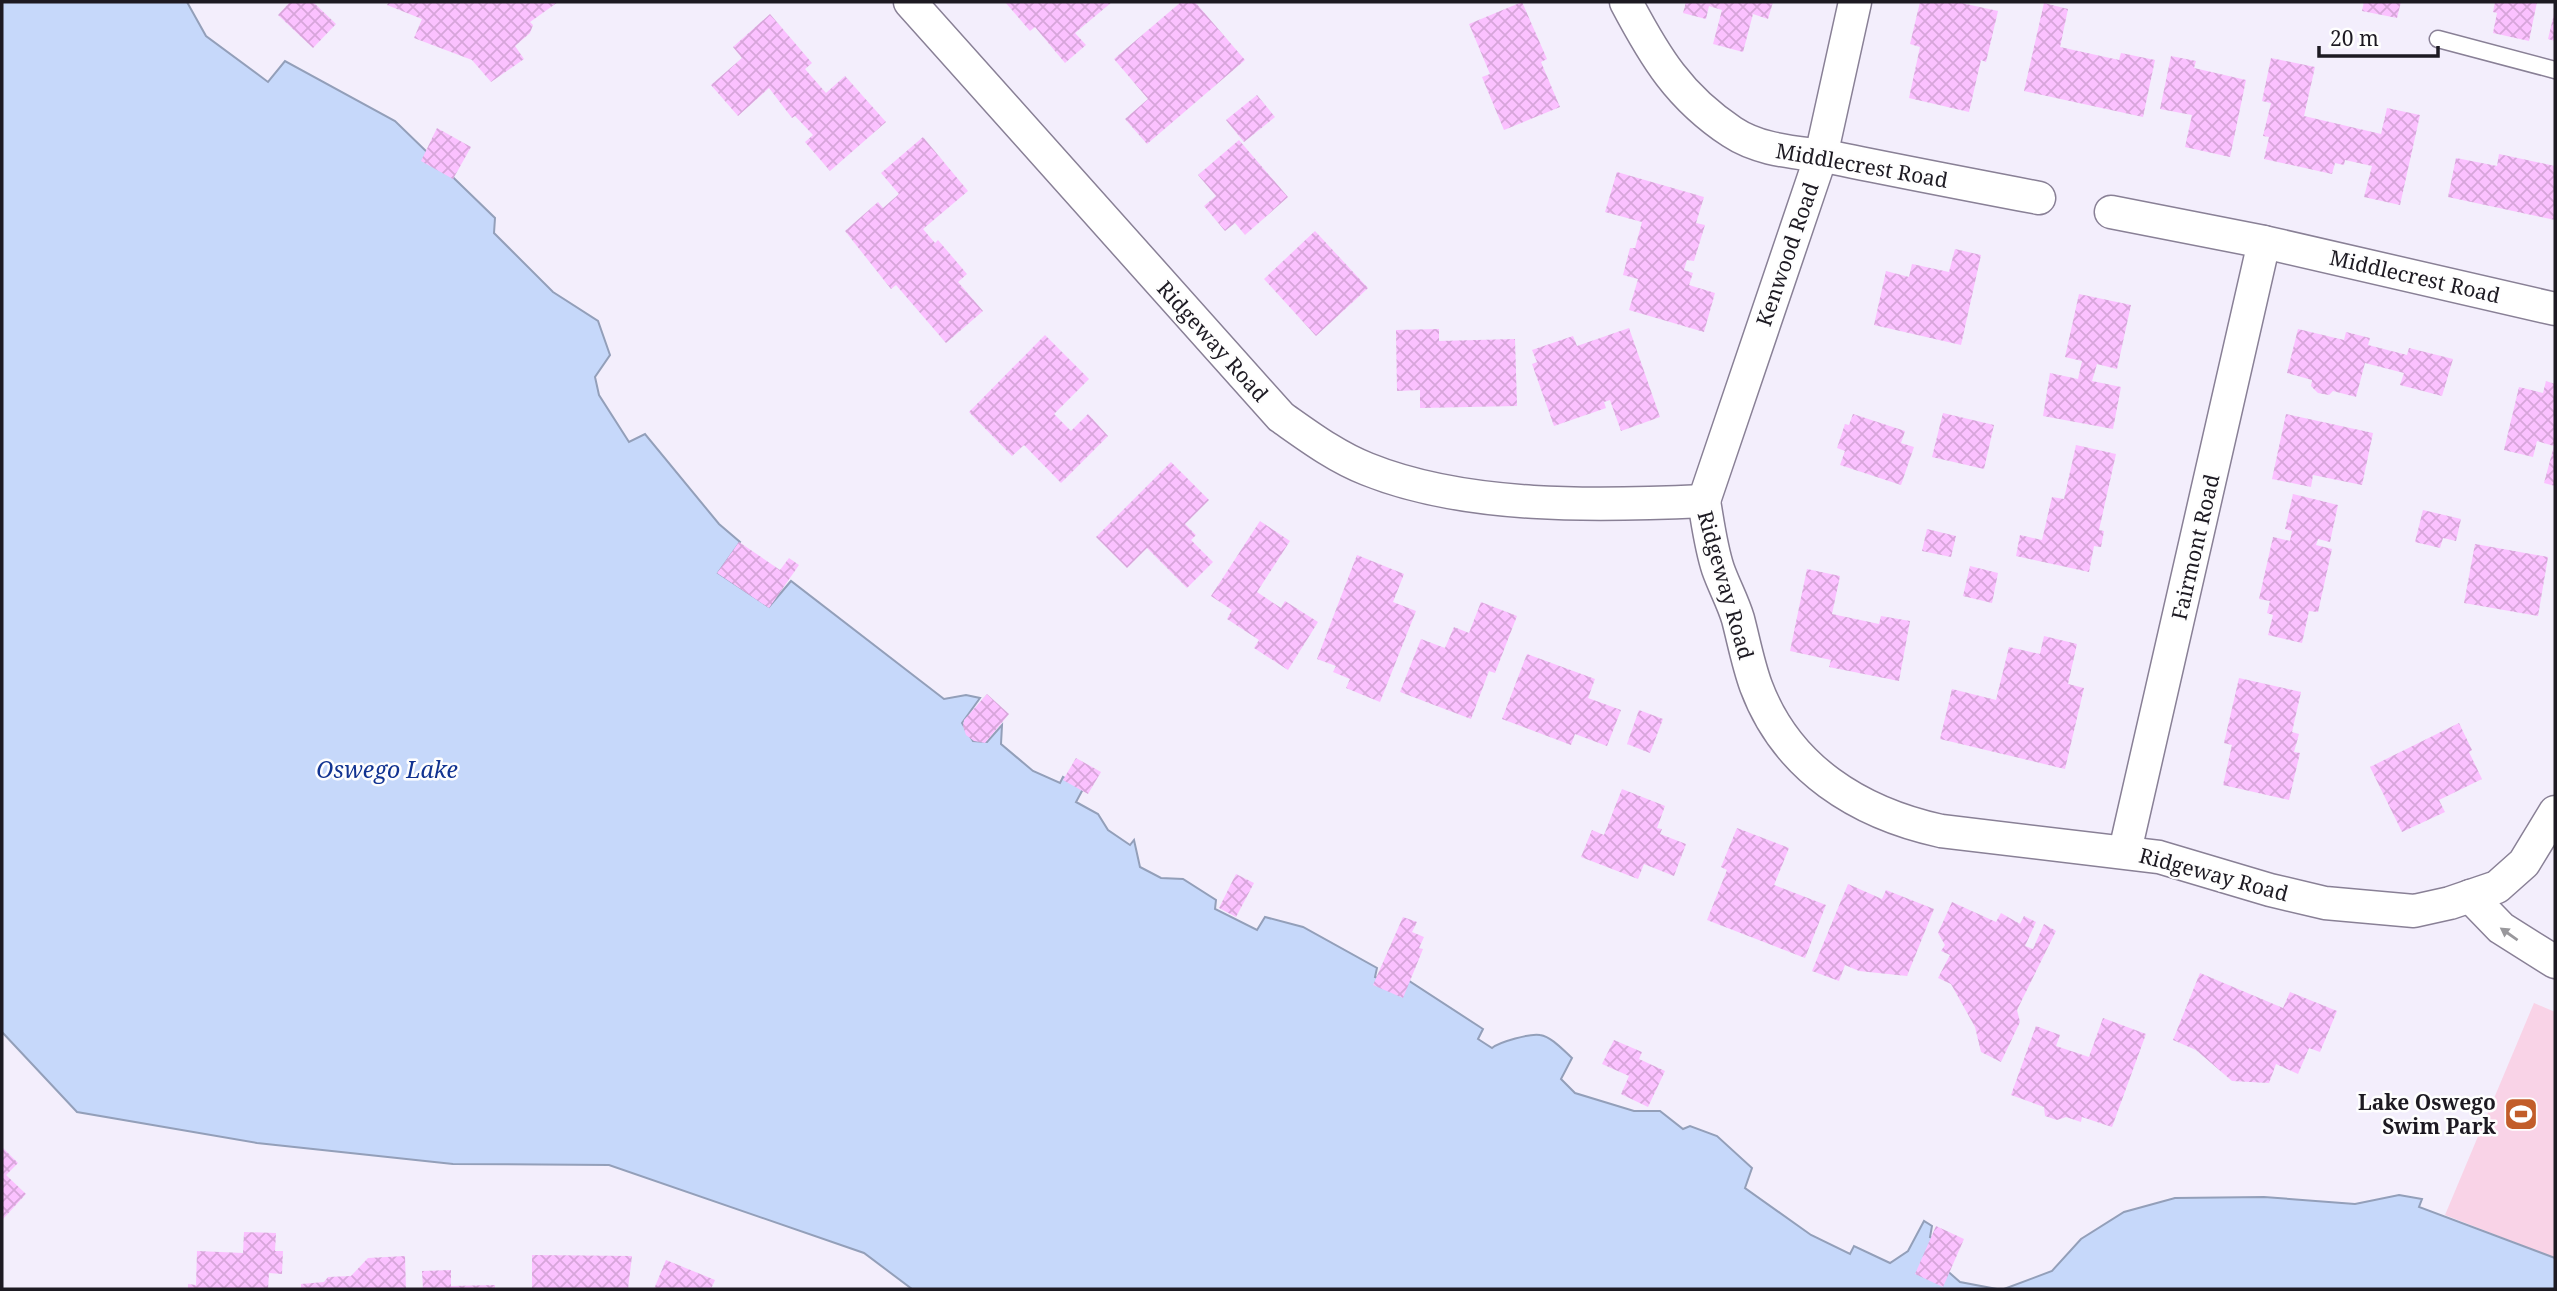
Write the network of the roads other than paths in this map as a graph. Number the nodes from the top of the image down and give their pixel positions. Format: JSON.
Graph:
{"nodes":[{"id":1,"x":910,"y":2,"type":"edge"},
{"id":2,"x":1626,"y":2,"type":"edge"},
{"id":3,"x":1855,"y":2,"type":"edge"},
{"id":4,"x":2438,"y":39,"type":"dead end"},
{"id":5,"x":2555,"y":70,"type":"edge"},
{"id":6,"x":1821,"y":156,"type":"junction"},
{"id":7,"x":2039,"y":198,"type":"dead end"},
{"id":8,"x":2111,"y":212,"type":"dead end"},
{"id":9,"x":2264,"y":242,"type":"junction"},
{"id":10,"x":2555,"y":309,"type":"edge"},
{"id":11,"x":1704,"y":501,"type":"junction"},
{"id":12,"x":2555,"y":812,"type":"edge"},
{"id":13,"x":2125,"y":851,"type":"junction"},
{"id":14,"x":2470,"y":896,"type":"junction"},
{"id":15,"x":2555,"y":962,"type":"edge"}],
"edges":[{"from":1,"to":11,"type":"street","name":"Ridgeway Road"},
{"from":2,"to":6,"type":"street","name":"Middlecrest Road"},
{"from":3,"to":6,"type":"street","name":"Kenwood Road"},
{"from":4,"to":5,"type":"lane"},
{"from":6,"to":7,"type":"street","name":"Middlecrest Road"},
{"from":6,"to":11,"type":"street","name":"Kenwood Road"},
{"from":8,"to":9,"type":"street","name":"Middlecrest Road"},
{"from":9,"to":10,"type":"street","name":"Middlecrest Road"},
{"from":9,"to":13,"type":"street","name":"Fairmont Road"},
{"from":11,"to":13,"type":"street","name":"Ridgeway Road"},
{"from":12,"to":14,"type":"street","name":"Ridgeway Road"},
{"from":13,"to":14,"type":"street","name":"Ridgeway Road"},
{"from":15,"to":14,"type":"street","one_way":true}]}
